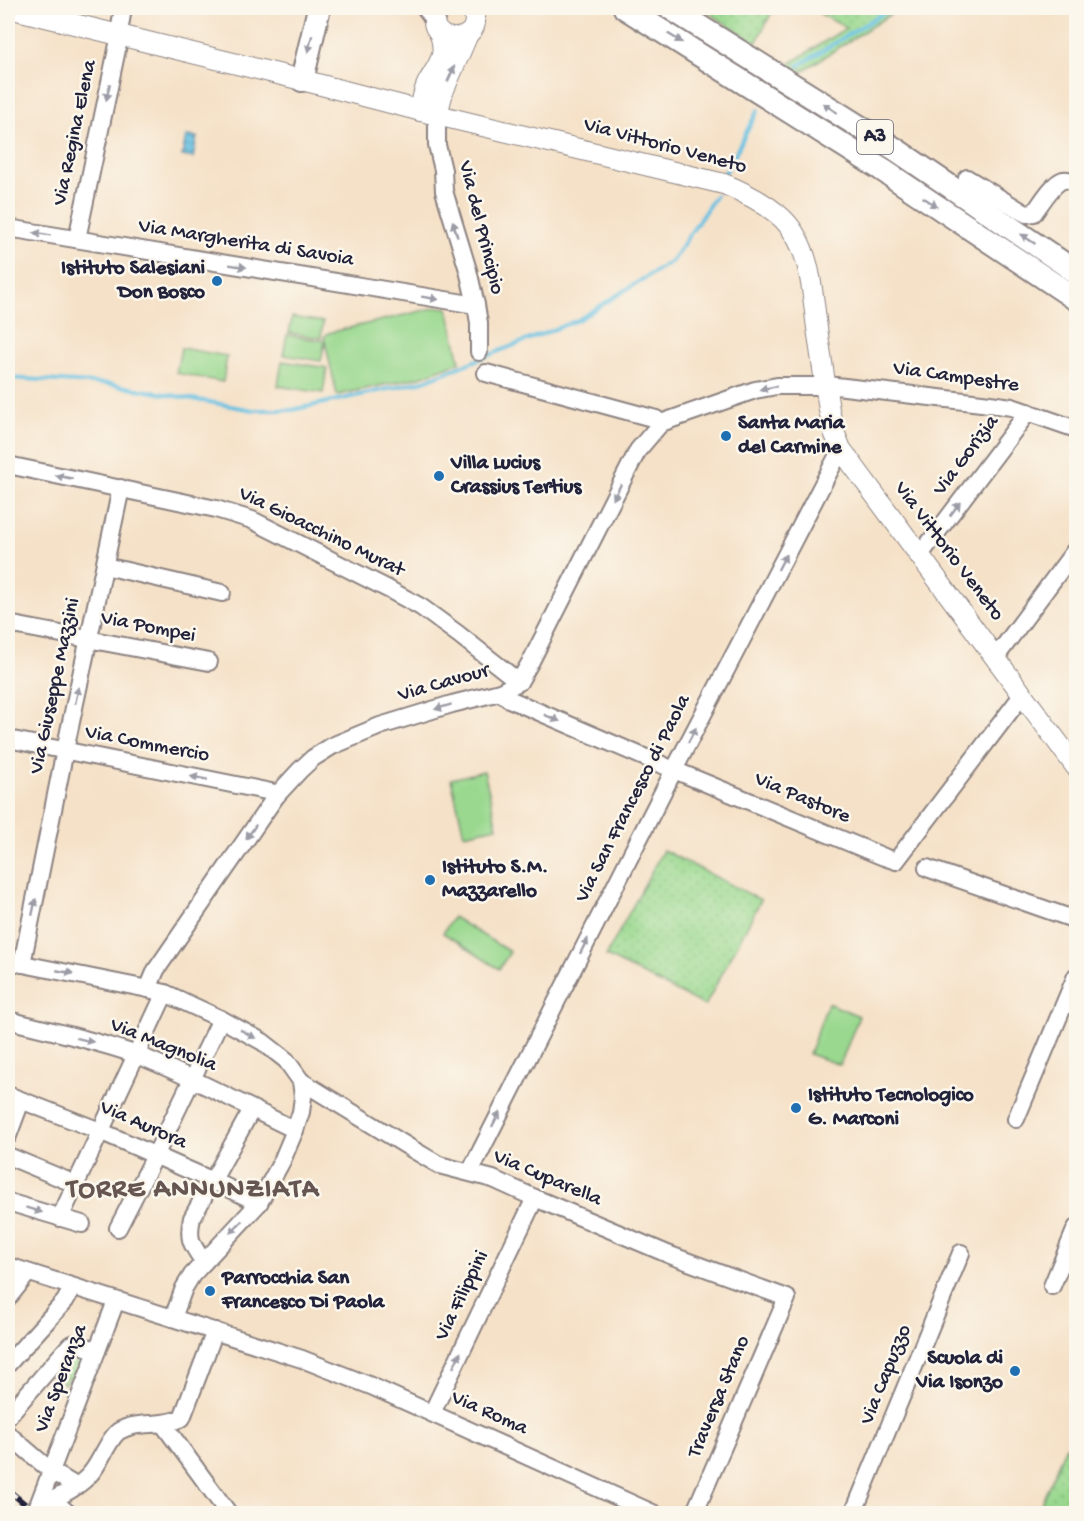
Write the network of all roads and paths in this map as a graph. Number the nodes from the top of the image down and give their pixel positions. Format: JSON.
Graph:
{"nodes":[{"id":1,"x":9,"y":8,"type":"edge"},
{"id":2,"x":123,"y":8,"type":"edge"},
{"id":3,"x":319,"y":8,"type":"edge"},
{"id":4,"x":625,"y":8,"type":"edge"},
{"id":5,"x":670,"y":8,"type":"edge"},
{"id":6,"x":434,"y":16,"type":"edge"},
{"id":7,"x":475,"y":17,"type":"edge"},
{"id":8,"x":120,"y":35,"type":"junction"},
{"id":9,"x":302,"y":80,"type":"junction"},
{"id":10,"x":429,"y":113,"type":"junction"},
{"id":11,"x":967,"y":178,"type":"dead end"},
{"id":12,"x":1077,"y":183,"type":"edge"},
{"id":13,"x":8,"y":228,"type":"edge"},
{"id":14,"x":76,"y":239,"type":"junction"},
{"id":15,"x":1077,"y":272,"type":"edge"},
{"id":16,"x":1077,"y":299,"type":"edge"},
{"id":17,"x":476,"y":305,"type":"junction"},
{"id":18,"x":479,"y":352,"type":"dead end"},
{"id":19,"x":486,"y":373,"type":"dead end"},
{"id":20,"x":826,"y":387,"type":"junction"},
{"id":21,"x":1028,"y":412,"type":"junction"},
{"id":22,"x":661,"y":423,"type":"junction"},
{"id":23,"x":1077,"y":429,"type":"edge"},
{"id":24,"x":842,"y":449,"type":"junction"},
{"id":25,"x":8,"y":465,"type":"edge"},
{"id":26,"x":121,"y":488,"type":"junction"},
{"id":27,"x":1077,"y":549,"type":"edge"},
{"id":28,"x":920,"y":555,"type":"junction"},
{"id":29,"x":105,"y":566,"type":"junction"},
{"id":30,"x":222,"y":592,"type":"dead end"},
{"id":31,"x":8,"y":624,"type":"edge"},
{"id":32,"x":88,"y":640,"type":"junction"},
{"id":33,"x":996,"y":657,"type":"junction"},
{"id":34,"x":209,"y":662,"type":"dead end"},
{"id":35,"x":519,"y":682,"type":"junction"},
{"id":36,"x":500,"y":692,"type":"junction"},
{"id":37,"x":1023,"y":694,"type":"junction"},
{"id":38,"x":8,"y":739,"type":"edge"},
{"id":39,"x":65,"y":750,"type":"junction"},
{"id":40,"x":1077,"y":767,"type":"edge"},
{"id":41,"x":674,"y":770,"type":"junction"},
{"id":42,"x":276,"y":796,"type":"junction"},
{"id":43,"x":927,"y":868,"type":"dead end"},
{"id":44,"x":1077,"y":920,"type":"edge"},
{"id":45,"x":15,"y":963,"type":"edge"},
{"id":46,"x":1077,"y":976,"type":"edge"},
{"id":47,"x":148,"y":989,"type":"junction"},
{"id":48,"x":165,"y":993,"type":"junction"},
{"id":49,"x":221,"y":1019,"type":"junction"},
{"id":50,"x":8,"y":1020,"type":"edge"},
{"id":51,"x":136,"y":1055,"type":"junction"},
{"id":52,"x":193,"y":1080,"type":"junction"},
{"id":53,"x":301,"y":1081,"type":"junction"},
{"id":54,"x":14,"y":1098,"type":"edge"},
{"id":55,"x":252,"y":1109,"type":"junction"},
{"id":56,"x":1016,"y":1119,"type":"dead end"},
{"id":57,"x":296,"y":1130,"type":"junction"},
{"id":58,"x":100,"y":1131,"type":"junction"},
{"id":59,"x":8,"y":1136,"type":"edge"},
{"id":60,"x":8,"y":1156,"type":"edge"},
{"id":61,"x":155,"y":1156,"type":"junction"},
{"id":62,"x":470,"y":1172,"type":"junction"},
{"id":63,"x":213,"y":1181,"type":"junction"},
{"id":64,"x":75,"y":1184,"type":"junction"},
{"id":65,"x":535,"y":1198,"type":"junction"},
{"id":66,"x":8,"y":1202,"type":"edge"},
{"id":67,"x":259,"y":1203,"type":"junction"},
{"id":68,"x":60,"y":1218,"type":"junction"},
{"id":69,"x":82,"y":1224,"type":"dead end"},
{"id":70,"x":118,"y":1228,"type":"dead end"},
{"id":71,"x":1077,"y":1228,"type":"edge"},
{"id":72,"x":961,"y":1253,"type":"dead end"},
{"id":73,"x":204,"y":1262,"type":"junction"},
{"id":74,"x":8,"y":1266,"type":"edge"},
{"id":75,"x":28,"y":1273,"type":"junction"},
{"id":76,"x":1052,"y":1286,"type":"dead end"},
{"id":77,"x":73,"y":1287,"type":"junction"},
{"id":78,"x":8,"y":1298,"type":"edge"},
{"id":79,"x":786,"y":1298,"type":"joint"},
{"id":80,"x":116,"y":1300,"type":"junction"},
{"id":81,"x":173,"y":1318,"type":"junction"},
{"id":82,"x":215,"y":1331,"type":"junction"},
{"id":83,"x":97,"y":1351,"type":"junction"},
{"id":84,"x":8,"y":1364,"type":"edge"},
{"id":85,"x":432,"y":1413,"type":"junction"},
{"id":86,"x":8,"y":1416,"type":"edge"},
{"id":87,"x":163,"y":1424,"type":"junction"},
{"id":88,"x":8,"y":1434,"type":"edge"},
{"id":89,"x":51,"y":1471,"type":"junction"},
{"id":90,"x":76,"y":1486,"type":"junction"},
{"id":91,"x":52,"y":1499,"type":"junction"},
{"id":92,"x":69,"y":1514,"type":"edge"},
{"id":93,"x":229,"y":1514,"type":"edge"},
{"id":94,"x":656,"y":1514,"type":"edge"},
{"id":95,"x":694,"y":1514,"type":"edge"},
{"id":96,"x":854,"y":1514,"type":"edge"}],
"edges":[{"from":1,"to":8,"type":"main road","name":"Via Vittorio Veneto"},
{"from":2,"to":8,"type":"street"},
{"from":3,"to":9,"type":"highway","one_way":true},
{"from":4,"to":16,"type":"highway","number":"A3","one_way":true},
{"from":15,"to":5,"type":"highway","number":"A3","one_way":true},
{"from":6,"to":7,"type":"main road"},
{"from":6,"to":10,"type":"main road"},
{"from":10,"to":7,"type":"main road","one_way":true},
{"from":8,"to":9,"type":"main road","name":"Via Vittorio Veneto"},
{"from":8,"to":14,"type":"street","name":"Via Regina Elena","one_way":true},
{"from":9,"to":10,"type":"main road","name":"Via Vittorio Veneto"},
{"from":17,"to":10,"type":"street","name":"Via del Principio","one_way":true},
{"from":10,"to":20,"type":"main road","name":"Via Vittorio Veneto"},
{"from":11,"to":12,"type":"street"},
{"from":14,"to":13,"type":"street","name":"Via Margherita di Savoia","one_way":true},
{"from":14,"to":17,"type":"street","name":"Via Margherita di Savoia","one_way":true},
{"from":17,"to":18,"type":"street","name":"Via del Principio"},
{"from":19,"to":22,"type":"street"},
{"from":20,"to":21,"type":"street","name":"Via Campestre"},
{"from":20,"to":22,"type":"street","one_way":true},
{"from":20,"to":24,"type":"main road","name":"Via Vittorio Veneto"},
{"from":21,"to":23,"type":"street","name":"Via Campestre"},
{"from":28,"to":21,"type":"street","name":"Via Gorizia","one_way":true},
{"from":22,"to":35,"type":"street","name":"Via Cavour","one_way":true},
{"from":24,"to":28,"type":"main road","name":"Via Vittorio Veneto"},
{"from":41,"to":24,"type":"street","name":"Via San Francesco di Paola","one_way":true},
{"from":26,"to":25,"type":"street","name":"Via Gioacchino Murat","one_way":true},
{"from":26,"to":29,"type":"street","name":"Via Giuseppe Mazzini"},
{"from":26,"to":35,"type":"street","name":"Via Gioacchino Murat"},
{"from":27,"to":33,"type":"street"},
{"from":28,"to":33,"type":"main road","name":"Via Vittorio Veneto"},
{"from":29,"to":30,"type":"street"},
{"from":29,"to":32,"type":"street","name":"Via Giuseppe Mazzini"},
{"from":31,"to":32,"type":"street","name":"Via Pompei"},
{"from":32,"to":34,"type":"street","name":"Via Pompei"},
{"from":39,"to":32,"type":"street","name":"Via Giuseppe Mazzini","one_way":true},
{"from":33,"to":37,"type":"main road","name":"Via Vittorio Veneto"},
{"from":35,"to":36,"type":"street","name":"Via Cavour"},
{"from":36,"to":41,"type":"street","name":"Via Pastore","one_way":true},
{"from":36,"to":42,"type":"street","name":"Via Cavour","one_way":true},
{"from":37,"to":40,"type":"main road","name":"Via Vittorio Veneto"},
{"from":37,"to":41,"type":"street","name":"Via Pastore"},
{"from":38,"to":39,"type":"street","name":"Via Commercio"},
{"from":42,"to":39,"type":"street","name":"Via Commercio","one_way":true},
{"from":45,"to":39,"type":"street","name":"Via Giuseppe Mazzini","one_way":true},
{"from":62,"to":41,"type":"street","name":"Via San Francesco di Paola","one_way":true},
{"from":42,"to":47,"type":"street","name":"Via Cavour","one_way":true},
{"from":43,"to":44,"type":"street"},
{"from":45,"to":47,"type":"street","one_way":true},
{"from":46,"to":56,"type":"street"},
{"from":47,"to":48,"type":"street"},
{"from":48,"to":49,"type":"street"},
{"from":48,"to":51,"type":"street"},
{"from":49,"to":52,"type":"street"},
{"from":49,"to":53,"type":"street","one_way":true},
{"from":50,"to":51,"type":"street","name":"Via Magnolia","one_way":true},
{"from":51,"to":52,"type":"street","name":"Via Magnolia"},
{"from":51,"to":58,"type":"street"},
{"from":52,"to":55,"type":"street","name":"Via Magnolia"},
{"from":52,"to":61,"type":"street"},
{"from":53,"to":57,"type":"street"},
{"from":53,"to":62,"type":"street","name":"Via Cuparella"},
{"from":54,"to":58,"type":"street","name":"Via Aurora"},
{"from":54,"to":59,"type":"street"},
{"from":55,"to":57,"type":"street","name":"Via Magnolia"},
{"from":55,"to":63,"type":"street"},
{"from":57,"to":67,"type":"street"},
{"from":58,"to":61,"type":"street","name":"Via Aurora"},
{"from":58,"to":64,"type":"street"},
{"from":60,"to":64,"type":"street"},
{"from":61,"to":63,"type":"street","name":"Via Aurora"},
{"from":61,"to":70,"type":"street"},
{"from":62,"to":65,"type":"street","name":"Via Cuparella"},
{"from":63,"to":67,"type":"street","name":"Via Aurora"},
{"from":63,"to":73,"type":"street"},
{"from":64,"to":68,"type":"street"},
{"from":65,"to":79,"type":"street","name":"Via Cuparella"},
{"from":85,"to":65,"type":"street","name":"Via Filippini","one_way":true},
{"from":66,"to":68,"type":"street","one_way":true},
{"from":67,"to":73,"type":"street","one_way":true},
{"from":68,"to":69,"type":"street"},
{"from":71,"to":76,"type":"street"},
{"from":72,"to":96,"type":"street","name":"Via Capuzzo"},
{"from":73,"to":81,"type":"street"},
{"from":74,"to":75,"type":"street","name":"Via Roma"},
{"from":75,"to":77,"type":"street","name":"Via Roma"},
{"from":75,"to":78,"type":"street"},
{"from":77,"to":80,"type":"street","name":"Via Roma"},
{"from":77,"to":84,"type":"street"},
{"from":79,"to":95,"type":"street","name":"Traversa Stano"},
{"from":80,"to":81,"type":"street","name":"Via Roma"},
{"from":80,"to":83,"type":"street","name":"Via Speranza"},
{"from":81,"to":82,"type":"street","name":"Via Roma"},
{"from":82,"to":85,"type":"street","name":"Via Roma"},
{"from":82,"to":87,"type":"street"},
{"from":83,"to":86,"type":"street"},
{"from":83,"to":89,"type":"street","name":"Via Speranza"},
{"from":85,"to":94,"type":"street","name":"Via Roma"},
{"from":87,"to":90,"type":"street"},
{"from":87,"to":93,"type":"street"},
{"from":88,"to":89,"type":"street"},
{"from":89,"to":90,"type":"street"},
{"from":89,"to":91,"type":"street","name":"Via Speranza"},
{"from":90,"to":91,"type":"street"},
{"from":91,"to":92,"type":"street"}]}
